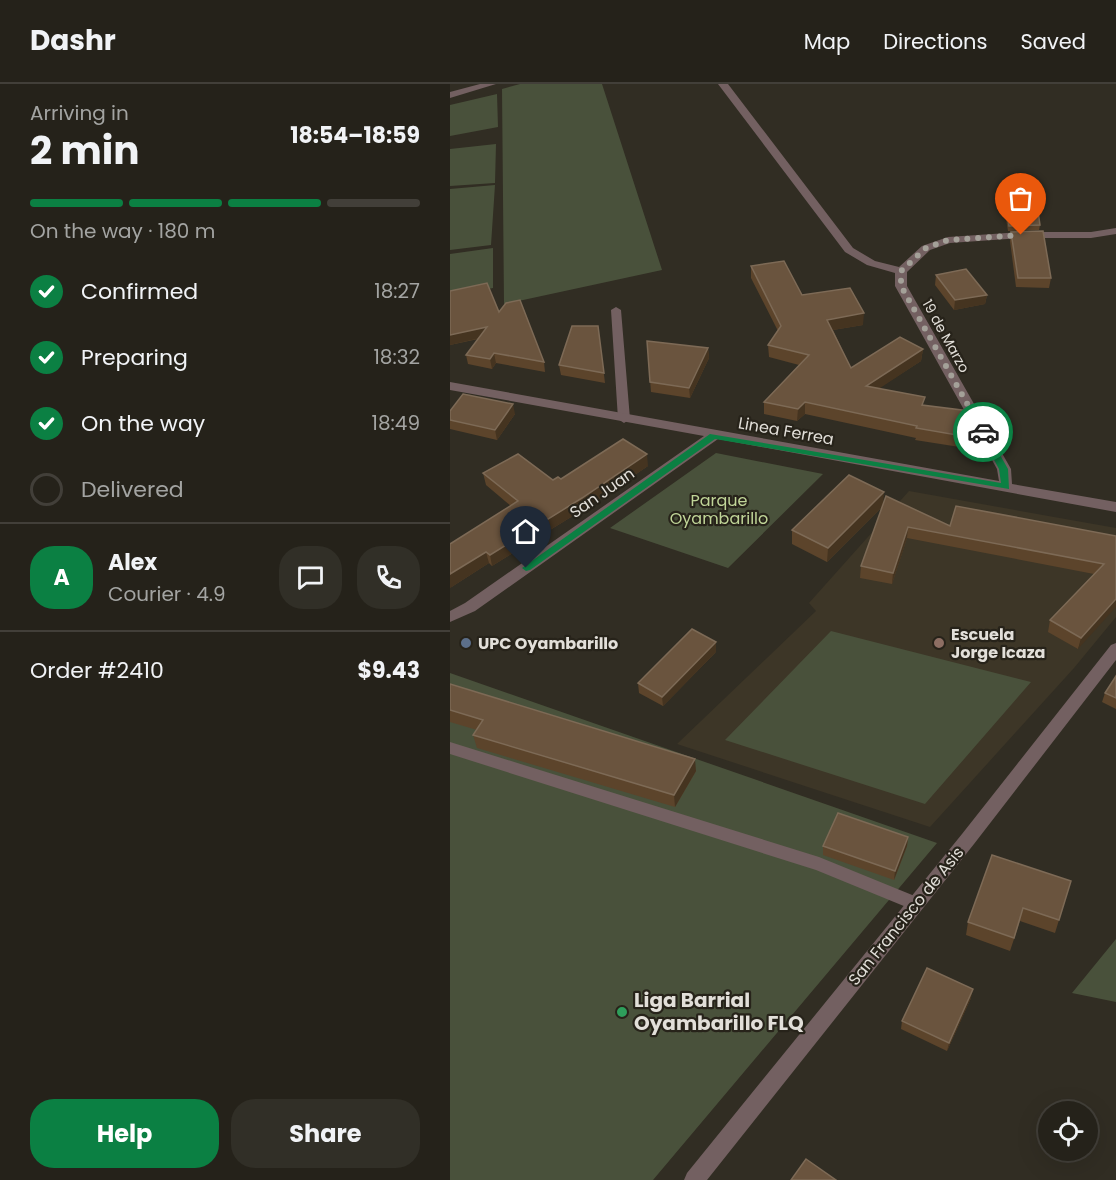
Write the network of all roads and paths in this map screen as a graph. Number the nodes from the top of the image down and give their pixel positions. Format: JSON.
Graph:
{"nodes":[{"id":1,"x":491,"y":84,"type":"edge"},
{"id":2,"x":723,"y":84,"type":"edge"},
{"id":3,"x":450,"y":95,"type":"edge"},
{"id":4,"x":1116,"y":231,"type":"edge"},
{"id":5,"x":901,"y":271,"type":"junction"},
{"id":6,"x":616,"y":310,"type":"dead end"},
{"id":7,"x":450,"y":386,"type":"edge"},
{"id":8,"x":624,"y":419,"type":"junction"},
{"id":9,"x":713,"y":436,"type":"junction"},
{"id":10,"x":1006,"y":487,"type":"junction"},
{"id":11,"x":1116,"y":507,"type":"edge"},
{"id":12,"x":450,"y":617,"type":"edge"},
{"id":13,"x":1116,"y":649,"type":"edge"},
{"id":14,"x":450,"y":748,"type":"edge"},
{"id":15,"x":916,"y":904,"type":"junction"},
{"id":16,"x":694,"y":1180,"type":"edge"}],
"edges":[{"from":1,"to":3,"type":"street"},
{"from":2,"to":5,"type":"street"},
{"from":4,"to":5,"type":"street"},
{"from":5,"to":10,"type":"street","name":"19 de Marzo"},
{"from":6,"to":8,"type":"lane"},
{"from":7,"to":8,"type":"street","name":"Linea Ferrea"},
{"from":8,"to":9,"type":"street","name":"Linea Ferrea"},
{"from":9,"to":10,"type":"street","name":"Linea Ferrea"},
{"from":9,"to":12,"type":"street","name":"San Juan"},
{"from":10,"to":11,"type":"street","name":"Linea Ferrea"},
{"from":13,"to":15,"type":"street","name":"San Francisco de Asis"},
{"from":14,"to":15,"type":"lane"},
{"from":15,"to":16,"type":"street","name":"San Francisco de Asis"}]}
